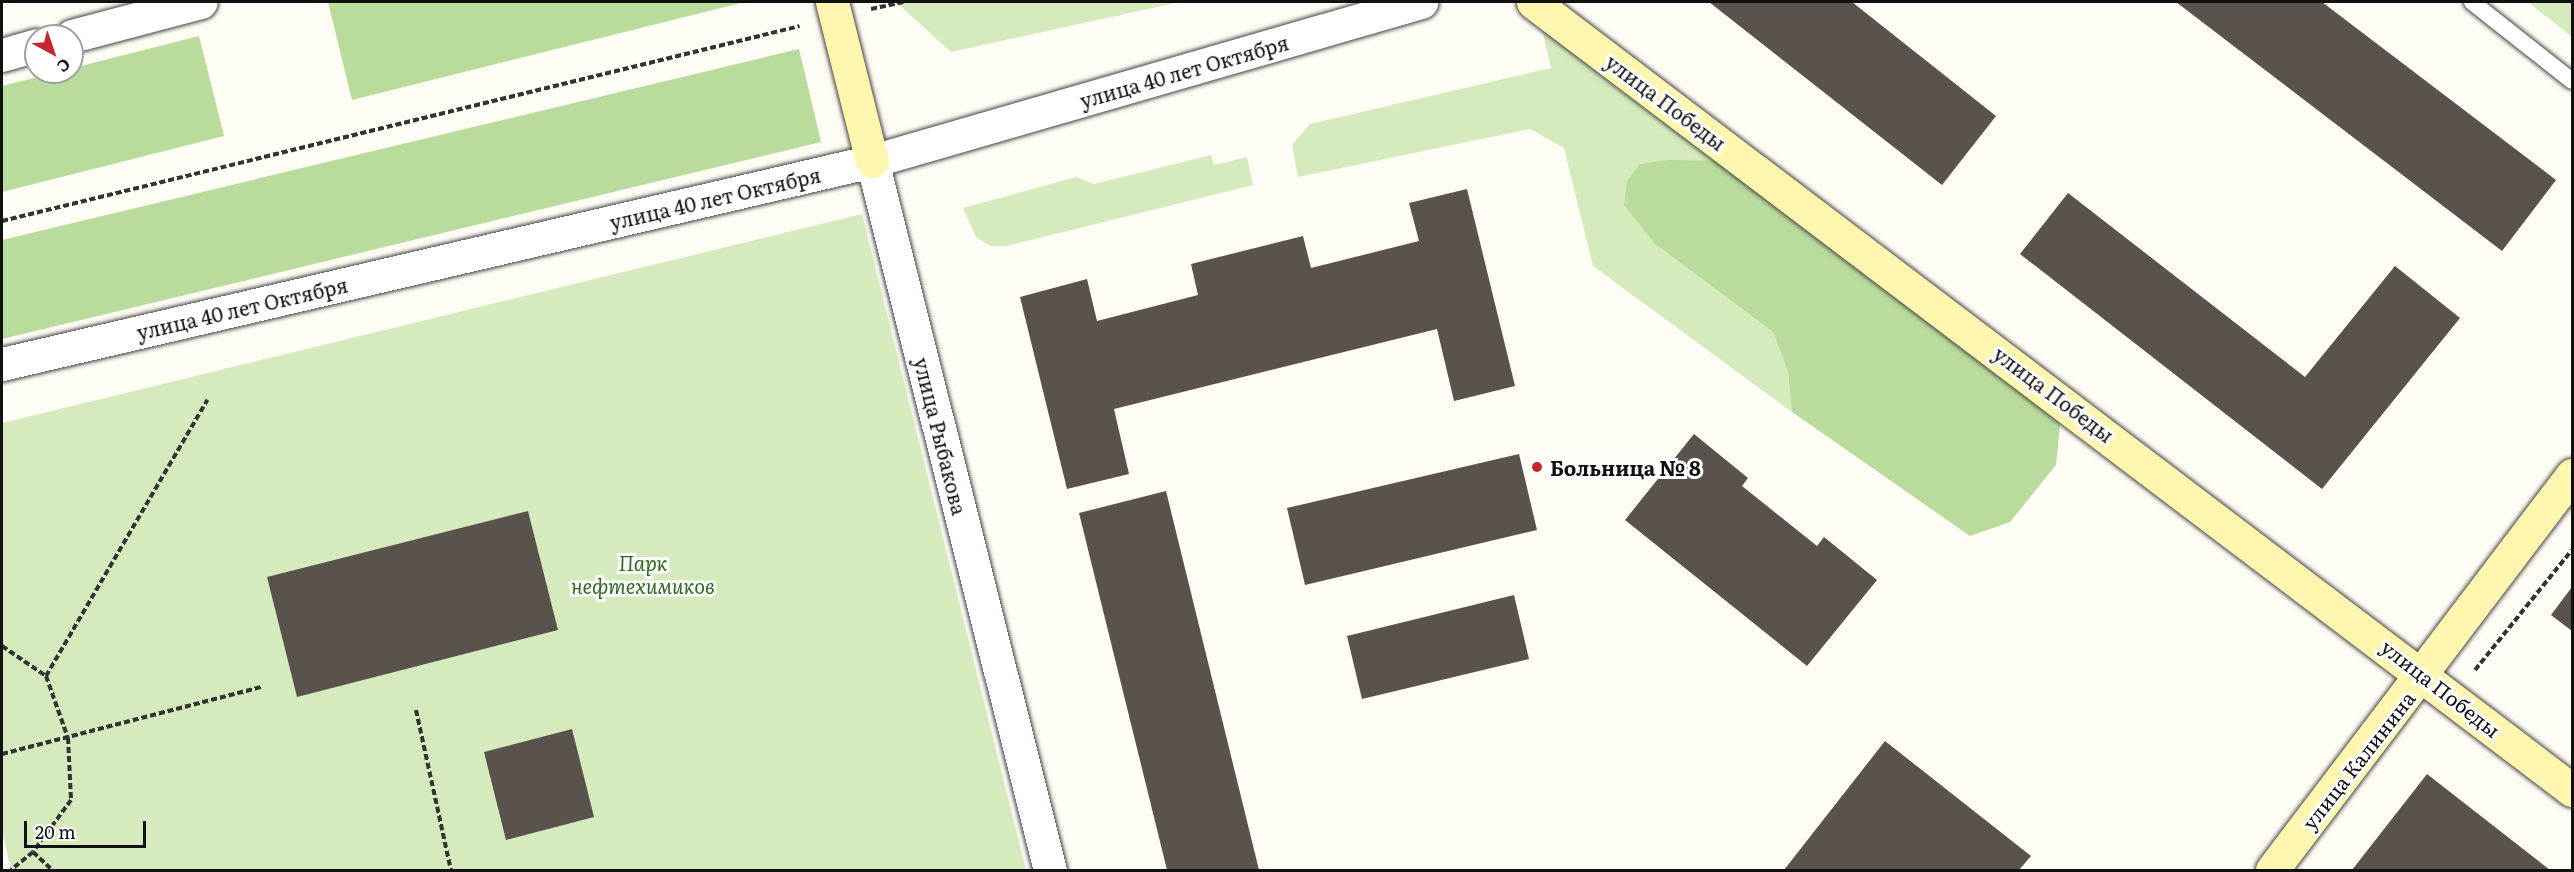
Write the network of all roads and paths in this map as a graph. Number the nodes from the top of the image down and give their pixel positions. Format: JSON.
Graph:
{"nodes":[{"id":1,"x":201,"y":2,"type":"edge"},
{"id":2,"x":903,"y":2,"type":"edge"},
{"id":3,"x":1421,"y":2,"type":"edge"},
{"id":4,"x":1533,"y":2,"type":"edge"},
{"id":5,"x":2472,"y":2,"type":"edge"},
{"id":6,"x":892,"y":3,"type":"edge"},
{"id":7,"x":834,"y":9,"type":"edge"},
{"id":8,"x":84,"y":33,"type":"edge"},
{"id":9,"x":24,"y":49,"type":"edge"},
{"id":10,"x":2,"y":55,"type":"edge"},
{"id":11,"x":2572,"y":81,"type":"edge"},
{"id":12,"x":872,"y":161,"type":"junction"},
{"id":13,"x":2,"y":221,"type":"edge"},
{"id":14,"x":2,"y":364,"type":"edge"},
{"id":15,"x":207,"y":400,"type":"dead end"},
{"id":16,"x":2572,"y":475,"type":"edge"},
{"id":17,"x":2572,"y":550,"type":"edge"},
{"id":18,"x":2,"y":646,"type":"edge"},
{"id":19,"x":2498,"y":646,"type":"dead end"},
{"id":20,"x":2425,"y":674,"type":"junction"},
{"id":21,"x":46,"y":676,"type":"junction"},
{"id":22,"x":262,"y":687,"type":"dead end"},
{"id":23,"x":416,"y":710,"type":"dead end"},
{"id":24,"x":68,"y":738,"type":"junction"},
{"id":25,"x":2,"y":754,"type":"edge"},
{"id":26,"x":2572,"y":790,"type":"edge"},
{"id":27,"x":33,"y":852,"type":"junction"},
{"id":28,"x":11,"y":870,"type":"edge"},
{"id":29,"x":52,"y":870,"type":"edge"},
{"id":30,"x":451,"y":870,"type":"edge"},
{"id":31,"x":1050,"y":870,"type":"edge"},
{"id":32,"x":2272,"y":870,"type":"edge"}],
"edges":[{"from":1,"to":8,"type":"street"},
{"from":2,"to":6,"type":"path"},
{"from":3,"to":12,"type":"street","name":"улица 40 лет Октября"},
{"from":4,"to":20,"type":"street","name":"улица Победы"},
{"from":5,"to":11,"type":"lane"},
{"from":6,"to":7,"type":"path"},
{"from":7,"to":12,"type":"street","name":"улица Рыбакова"},
{"from":7,"to":13,"type":"path"},
{"from":9,"to":10,"type":"street"},
{"from":12,"to":14,"type":"street","name":"улица 40 лет Октября"},
{"from":12,"to":31,"type":"street","name":"улица Рыбакова"},
{"from":15,"to":21,"type":"path"},
{"from":16,"to":20,"type":"street","name":"улица Калинина"},
{"from":17,"to":19,"type":"path"},
{"from":18,"to":21,"type":"path"},
{"from":20,"to":26,"type":"street","name":"улица Победы"},
{"from":20,"to":32,"type":"street","name":"улица Калинина"},
{"from":21,"to":24,"type":"path"},
{"from":22,"to":24,"type":"path"},
{"from":23,"to":30,"type":"path"},
{"from":24,"to":25,"type":"path"},
{"from":24,"to":27,"type":"path"},
{"from":27,"to":28,"type":"path"},
{"from":27,"to":29,"type":"path"}]}
